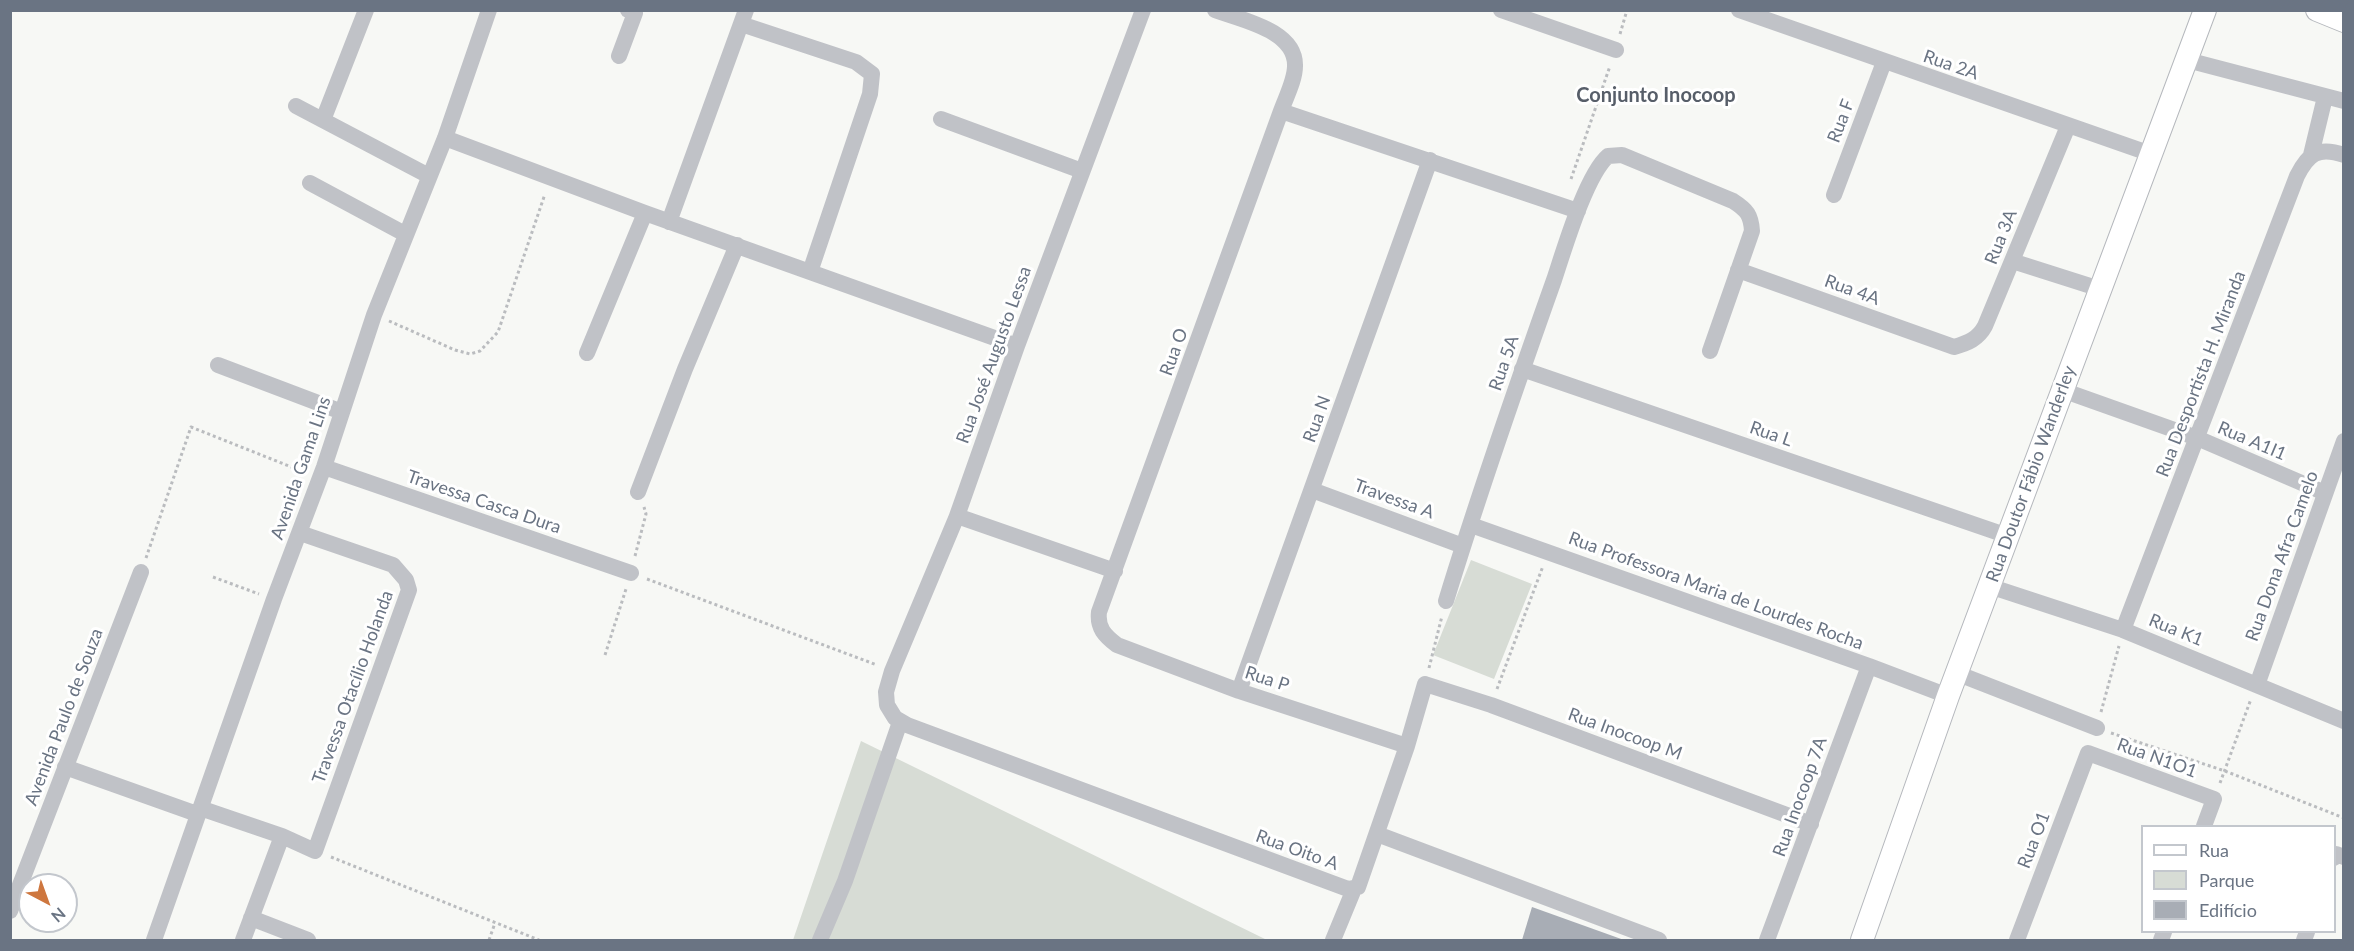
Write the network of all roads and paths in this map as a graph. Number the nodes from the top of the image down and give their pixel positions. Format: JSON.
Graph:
{"nodes":[{"id":1,"x":366,"y":10,"type":"edge"},
{"id":2,"x":489,"y":10,"type":"edge"},
{"id":3,"x":628,"y":10,"type":"edge"},
{"id":4,"x":1143,"y":10,"type":"edge"},
{"id":5,"x":1215,"y":10,"type":"edge"},
{"id":6,"x":1501,"y":10,"type":"edge"},
{"id":7,"x":1627,"y":10,"type":"edge"},
{"id":8,"x":1739,"y":10,"type":"edge"},
{"id":9,"x":2205,"y":10,"type":"edge"},
{"id":10,"x":2317,"y":10,"type":"edge"},
{"id":11,"x":1518,"y":14,"type":"edge"},
{"id":12,"x":744,"y":17,"type":"edge"},
{"id":13,"x":2343,"y":21,"type":"edge"},
{"id":14,"x":1616,"y":50,"type":"junction"},
{"id":15,"x":619,"y":56,"type":"dead end"},
{"id":16,"x":2187,"y":60,"type":"junction"},
{"id":17,"x":1884,"y":62,"type":"junction"},
{"id":18,"x":2325,"y":97,"type":"junction"},
{"id":19,"x":2343,"y":101,"type":"edge"},
{"id":20,"x":296,"y":106,"type":"dead end"},
{"id":21,"x":1281,"y":111,"type":"junction"},
{"id":22,"x":941,"y":119,"type":"dead end"},
{"id":23,"x":323,"y":120,"type":"junction"},
{"id":24,"x":2068,"y":126,"type":"junction"},
{"id":25,"x":445,"y":138,"type":"junction"},
{"id":26,"x":2338,"y":153,"type":"edge"},
{"id":27,"x":2151,"y":154,"type":"junction"},
{"id":28,"x":2311,"y":155,"type":"junction"},
{"id":29,"x":1430,"y":160,"type":"junction"},
{"id":30,"x":1082,"y":171,"type":"junction"},
{"id":31,"x":429,"y":176,"type":"junction"},
{"id":32,"x":550,"y":178,"type":"junction"},
{"id":33,"x":310,"y":183,"type":"dead end"},
{"id":34,"x":1834,"y":195,"type":"dead end"},
{"id":35,"x":1570,"y":209,"type":"junction"},
{"id":36,"x":645,"y":213,"type":"junction"},
{"id":37,"x":669,"y":222,"type":"junction"},
{"id":38,"x":405,"y":234,"type":"junction"},
{"id":39,"x":737,"y":245,"type":"junction"},
{"id":40,"x":2012,"y":261,"type":"junction"},
{"id":41,"x":1738,"y":270,"type":"junction"},
{"id":42,"x":810,"y":272,"type":"junction"},
{"id":43,"x":2100,"y":289,"type":"junction"},
{"id":44,"x":374,"y":315,"type":"junction"},
{"id":45,"x":1017,"y":346,"type":"junction"},
{"id":46,"x":1954,"y":347,"type":"joint"},
{"id":47,"x":1710,"y":351,"type":"dead end"},
{"id":48,"x":587,"y":353,"type":"dead end"},
{"id":49,"x":218,"y":365,"type":"dead end"},
{"id":50,"x":1522,"y":369,"type":"junction"},
{"id":51,"x":2062,"y":390,"type":"junction"},
{"id":52,"x":342,"y":412,"type":"junction"},
{"id":53,"x":2197,"y":438,"type":"junction"},
{"id":54,"x":2343,"y":441,"type":"edge"},
{"id":55,"x":322,"y":472,"type":"junction"},
{"id":56,"x":1312,"y":490,"type":"junction"},
{"id":57,"x":638,"y":492,"type":"dead end"},
{"id":58,"x":2325,"y":493,"type":"junction"},
{"id":59,"x":957,"y":516,"type":"junction"},
{"id":60,"x":1471,"y":525,"type":"junction"},
{"id":61,"x":300,"y":533,"type":"junction"},
{"id":62,"x":2008,"y":536,"type":"junction"},
{"id":63,"x":1463,"y":546,"type":"junction"},
{"id":64,"x":1549,"y":551,"type":"junction"},
{"id":65,"x":1115,"y":571,"type":"junction"},
{"id":66,"x":141,"y":572,"type":"joint"},
{"id":67,"x":631,"y":573,"type":"joint"},
{"id":68,"x":213,"y":577,"type":"dead end"},
{"id":69,"x":1989,"y":586,"type":"junction"},
{"id":70,"x":274,"y":599,"type":"junction"},
{"id":71,"x":1446,"y":601,"type":"joint"},
{"id":72,"x":2123,"y":630,"type":"junction"},
{"id":73,"x":1117,"y":645,"type":"joint"},
{"id":74,"x":1869,"y":666,"type":"junction"},
{"id":75,"x":892,"y":671,"type":"junction"},
{"id":76,"x":1956,"y":673,"type":"junction"},
{"id":77,"x":1425,"y":684,"type":"junction"},
{"id":78,"x":2257,"y":685,"type":"junction"},
{"id":79,"x":1239,"y":691,"type":"junction"},
{"id":80,"x":1948,"y":696,"type":"junction"},
{"id":81,"x":1491,"y":705,"type":"junction"},
{"id":82,"x":895,"y":717,"type":"junction"},
{"id":83,"x":2343,"y":721,"type":"edge"},
{"id":84,"x":2097,"y":728,"type":"junction"},
{"id":85,"x":1407,"y":746,"type":"junction"},
{"id":86,"x":2088,"y":753,"type":"joint"},
{"id":87,"x":64,"y":767,"type":"junction"},
{"id":88,"x":2224,"y":771,"type":"junction"},
{"id":89,"x":2214,"y":799,"type":"junction"},
{"id":90,"x":199,"y":811,"type":"junction"},
{"id":91,"x":2343,"y":818,"type":"edge"},
{"id":92,"x":1811,"y":824,"type":"junction"},
{"id":93,"x":2204,"y":825,"type":"edge"},
{"id":94,"x":1377,"y":834,"type":"junction"},
{"id":95,"x":282,"y":836,"type":"junction"},
{"id":96,"x":315,"y":851,"type":"junction"},
{"id":97,"x":1354,"y":889,"type":"junction"},
{"id":98,"x":10,"y":911,"type":"edge"},
{"id":99,"x":251,"y":918,"type":"junction"},
{"id":100,"x":495,"y":923,"type":"junction"},
{"id":101,"x":154,"y":940,"type":"edge"},
{"id":102,"x":243,"y":940,"type":"edge"},
{"id":103,"x":308,"y":940,"type":"edge"},
{"id":104,"x":489,"y":940,"type":"edge"},
{"id":105,"x":539,"y":940,"type":"edge"},
{"id":106,"x":820,"y":940,"type":"edge"},
{"id":107,"x":1333,"y":940,"type":"edge"},
{"id":108,"x":1659,"y":940,"type":"edge"},
{"id":109,"x":1767,"y":940,"type":"edge"},
{"id":110,"x":1862,"y":940,"type":"edge"},
{"id":111,"x":2017,"y":940,"type":"edge"}],
"edges":[{"from":1,"to":23,"type":"street"},
{"from":2,"to":25,"type":"street","name":"Avenida Gama Lins"},
{"from":3,"to":15,"type":"street"},
{"from":4,"to":30,"type":"street","name":"Rua José Augusto Lessa"},
{"from":5,"to":21,"type":"street","name":"Rua O"},
{"from":6,"to":11,"type":"street"},
{"from":7,"to":14,"type":"path"},
{"from":8,"to":17,"type":"street","name":"Rua 2A"},
{"from":9,"to":16,"type":"street","name":"Rua Doutor Fábio Wanderley"},
{"from":10,"to":13,"type":"street"},
{"from":11,"to":14,"type":"street"},
{"from":12,"to":37,"type":"street"},
{"from":12,"to":42,"type":"street"},
{"from":14,"to":35,"type":"path"},
{"from":16,"to":18,"type":"street"},
{"from":16,"to":27,"type":"street","name":"Rua Doutor Fábio Wanderley"},
{"from":17,"to":24,"type":"street","name":"Rua 2A"},
{"from":17,"to":34,"type":"street","name":"Rua F"},
{"from":18,"to":19,"type":"street"},
{"from":18,"to":28,"type":"street","name":"Rua Desportista H. Miranda"},
{"from":20,"to":23,"type":"street"},
{"from":21,"to":29,"type":"street"},
{"from":21,"to":65,"type":"street","name":"Rua O"},
{"from":22,"to":30,"type":"street"},
{"from":23,"to":31,"type":"street"},
{"from":24,"to":27,"type":"street","name":"Rua 2A"},
{"from":24,"to":40,"type":"street","name":"Rua 3A"},
{"from":25,"to":31,"type":"street","name":"Avenida Gama Lins"},
{"from":25,"to":32,"type":"street"},
{"from":26,"to":28,"type":"street"},
{"from":27,"to":43,"type":"street","name":"Rua Doutor Fábio Wanderley"},
{"from":28,"to":53,"type":"street","name":"Rua Desportista H. Miranda"},
{"from":29,"to":35,"type":"street"},
{"from":29,"to":56,"type":"street","name":"Rua N"},
{"from":30,"to":45,"type":"street","name":"Rua José Augusto Lessa"},
{"from":31,"to":38,"type":"street","name":"Avenida Gama Lins"},
{"from":32,"to":36,"type":"street"},
{"from":32,"to":44,"type":"path"},
{"from":33,"to":38,"type":"street"},
{"from":35,"to":41,"type":"street","name":"Rua 5A"},
{"from":35,"to":50,"type":"street","name":"Rua 5A"},
{"from":36,"to":37,"type":"street"},
{"from":36,"to":48,"type":"street"},
{"from":37,"to":39,"type":"street"},
{"from":38,"to":44,"type":"street","name":"Avenida Gama Lins"},
{"from":39,"to":42,"type":"street"},
{"from":39,"to":57,"type":"street"},
{"from":40,"to":43,"type":"street"},
{"from":40,"to":46,"type":"street","name":"Rua 3A"},
{"from":41,"to":46,"type":"street","name":"Rua 4A"},
{"from":41,"to":47,"type":"street"},
{"from":42,"to":45,"type":"street"},
{"from":43,"to":51,"type":"street","name":"Rua Doutor Fábio Wanderley"},
{"from":44,"to":52,"type":"street","name":"Avenida Gama Lins"},
{"from":45,"to":59,"type":"street","name":"Rua José Augusto Lessa"},
{"from":49,"to":52,"type":"street"},
{"from":50,"to":60,"type":"street","name":"Rua 5A"},
{"from":50,"to":62,"type":"street","name":"Rua L"},
{"from":51,"to":53,"type":"street","name":"Rua A1I1"},
{"from":51,"to":62,"type":"street","name":"Rua Doutor Fábio Wanderley"},
{"from":52,"to":55,"type":"street","name":"Avenida Gama Lins"},
{"from":53,"to":58,"type":"street","name":"Rua A1I1"},
{"from":53,"to":72,"type":"street","name":"Rua Desportista H. Miranda"},
{"from":54,"to":58,"type":"street","name":"Rua Dona Afra Camelo"},
{"from":55,"to":61,"type":"street","name":"Avenida Gama Lins"},
{"from":55,"to":66,"type":"path"},
{"from":55,"to":67,"type":"street","name":"Travessa Casca Dura"},
{"from":56,"to":63,"type":"street","name":"Travessa A"},
{"from":56,"to":79,"type":"street","name":"Rua N"},
{"from":58,"to":78,"type":"street","name":"Rua Dona Afra Camelo"},
{"from":59,"to":65,"type":"street"},
{"from":59,"to":75,"type":"street","name":"Rua José Augusto Lessa"},
{"from":60,"to":63,"type":"street","name":"Rua 5A"},
{"from":60,"to":64,"type":"street","name":"Rua Professora Maria de Lourdes Rocha"},
{"from":61,"to":70,"type":"street","name":"Avenida Gama Lins"},
{"from":61,"to":96,"type":"street","name":"Travessa Otacílio Holanda"},
{"from":62,"to":69,"type":"street","name":"Rua Doutor Fábio Wanderley"},
{"from":63,"to":71,"type":"street","name":"Rua 5A"},
{"from":64,"to":74,"type":"street","name":"Rua Professora Maria de Lourdes Rocha"},
{"from":64,"to":81,"type":"path"},
{"from":65,"to":73,"type":"street","name":"Rua O"},
{"from":66,"to":87,"type":"street","name":"Avenida Paulo de Souza"},
{"from":67,"to":75,"type":"path"},
{"from":68,"to":70,"type":"path"},
{"from":69,"to":72,"type":"street","name":"Rua K1"},
{"from":69,"to":76,"type":"street","name":"Rua Doutor Fábio Wanderley"},
{"from":70,"to":90,"type":"street","name":"Avenida Gama Lins"},
{"from":71,"to":77,"type":"path"},
{"from":72,"to":78,"type":"street","name":"Rua K1"},
{"from":72,"to":84,"type":"path"},
{"from":73,"to":79,"type":"street","name":"Rua P"},
{"from":74,"to":80,"type":"street","name":"Rua Professora Maria de Lourdes Rocha"},
{"from":74,"to":92,"type":"street","name":"Rua Inocoop 7A"},
{"from":75,"to":82,"type":"street","name":"Rua José Augusto Lessa"},
{"from":76,"to":80,"type":"street","name":"Rua Doutor Fábio Wanderley"},
{"from":76,"to":84,"type":"street"},
{"from":77,"to":81,"type":"street","name":"Rua Inocoop M"},
{"from":77,"to":85,"type":"street"},
{"from":78,"to":83,"type":"street","name":"Rua K1"},
{"from":78,"to":88,"type":"path"},
{"from":79,"to":85,"type":"street","name":"Rua P"},
{"from":80,"to":110,"type":"street","name":"Rua Doutor Fábio Wanderley"},
{"from":81,"to":92,"type":"street","name":"Rua Inocoop M"},
{"from":82,"to":97,"type":"street","name":"Rua Oito A"},
{"from":82,"to":106,"type":"street"},
{"from":84,"to":88,"type":"path"},
{"from":85,"to":94,"type":"street","name":"Rua Oito A"},
{"from":86,"to":89,"type":"street","name":"Rua N1O1"},
{"from":86,"to":111,"type":"street","name":"Rua O1"},
{"from":87,"to":90,"type":"street"},
{"from":87,"to":98,"type":"street","name":"Avenida Paulo de Souza"},
{"from":88,"to":89,"type":"path"},
{"from":88,"to":91,"type":"path"},
{"from":89,"to":93,"type":"street"},
{"from":90,"to":95,"type":"street"},
{"from":90,"to":101,"type":"street","name":"Avenida Gama Lins"},
{"from":92,"to":109,"type":"street","name":"Rua Inocoop 7A"},
{"from":94,"to":97,"type":"street","name":"Rua Oito A"},
{"from":94,"to":108,"type":"street"},
{"from":95,"to":96,"type":"street"},
{"from":95,"to":99,"type":"street"},
{"from":96,"to":100,"type":"path"},
{"from":97,"to":107,"type":"street"},
{"from":99,"to":102,"type":"street"},
{"from":99,"to":103,"type":"street"},
{"from":100,"to":104,"type":"path"},
{"from":100,"to":105,"type":"path"}]}
